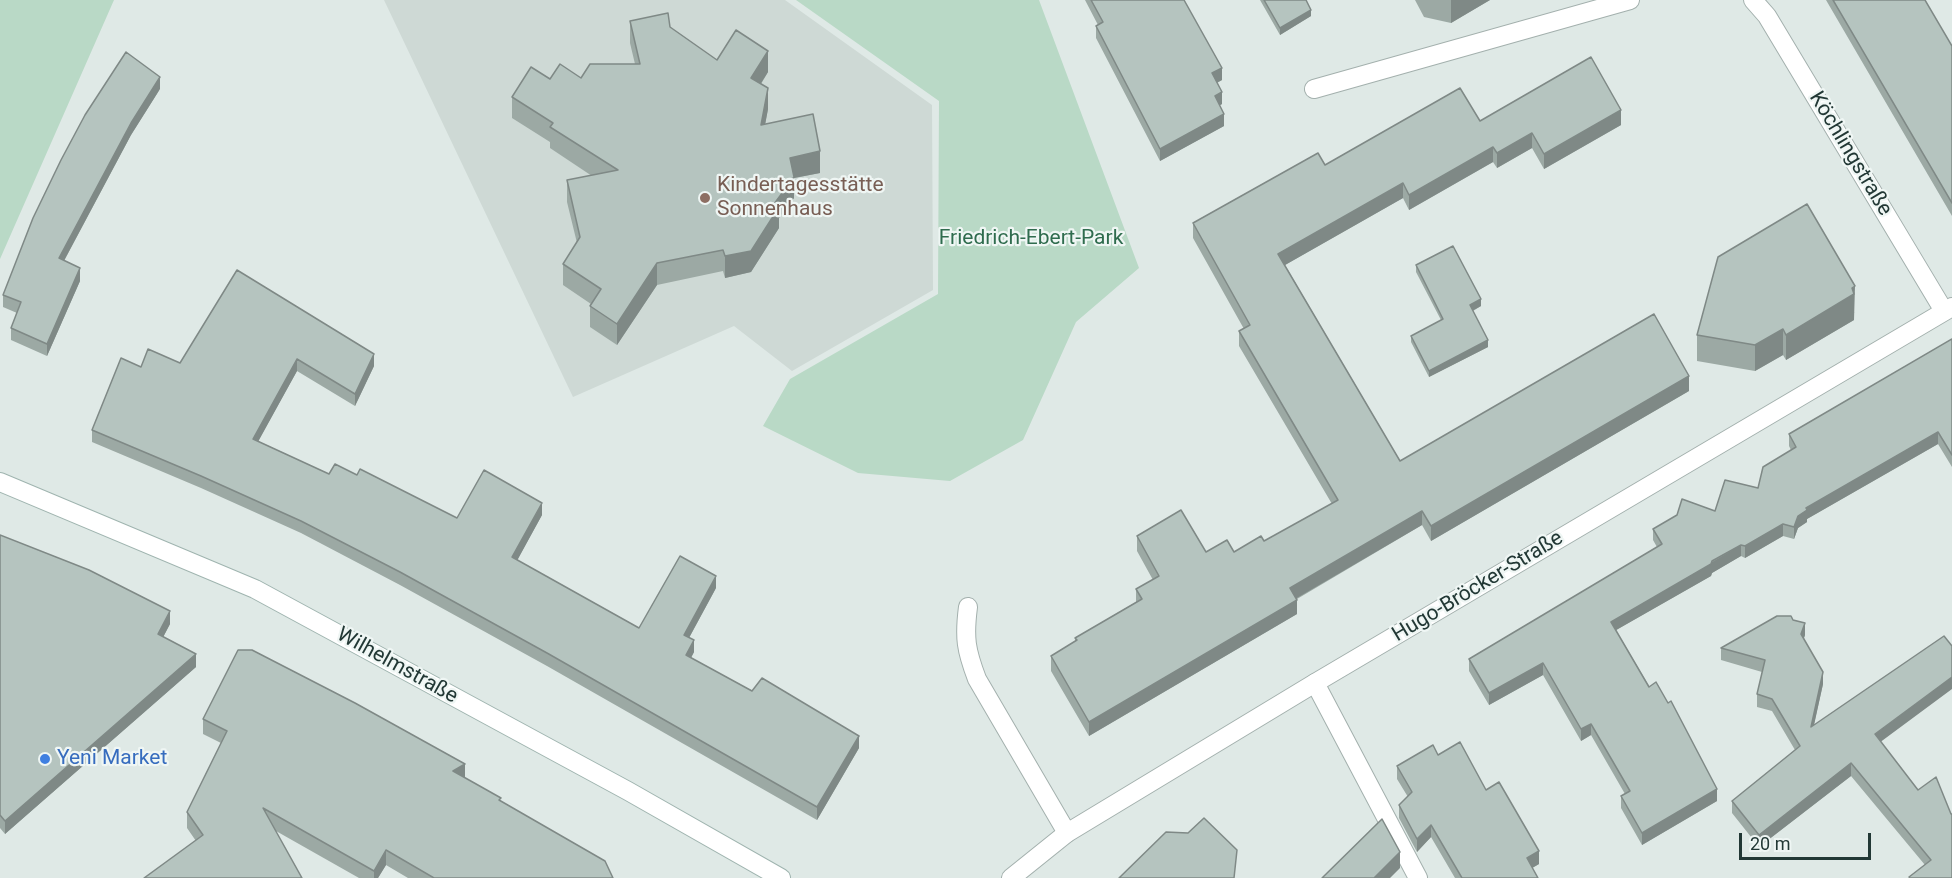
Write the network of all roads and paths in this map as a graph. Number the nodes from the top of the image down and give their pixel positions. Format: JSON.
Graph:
{"nodes":[{"id":1,"x":1630,"y":0,"type":"edge"},
{"id":2,"x":1753,"y":0,"type":"edge"},
{"id":3,"x":1314,"y":89,"type":"dead end"},
{"id":4,"x":1948,"y":309,"type":"edge"},
{"id":5,"x":0,"y":482,"type":"edge"},
{"id":6,"x":968,"y":607,"type":"dead end"},
{"id":7,"x":1315,"y":684,"type":"junction"},
{"id":8,"x":1067,"y":833,"type":"junction"},
{"id":9,"x":781,"y":878,"type":"edge"},
{"id":10,"x":1011,"y":878,"type":"edge"},
{"id":11,"x":1418,"y":878,"type":"edge"}],
"edges":[{"from":1,"to":3,"type":"street"},
{"from":2,"to":4,"type":"street","name":"Köchlingstraße"},
{"from":4,"to":7,"type":"street","name":"Hugo-Bröcker-Straße"},
{"from":5,"to":9,"type":"street","name":"Wilhelmstraße"},
{"from":6,"to":8,"type":"street"},
{"from":7,"to":8,"type":"street","name":"Hugo-Bröcker-Straße"},
{"from":7,"to":11,"type":"street"},
{"from":8,"to":10,"type":"street","name":"Hugo-Bröcker-Straße"}]}
